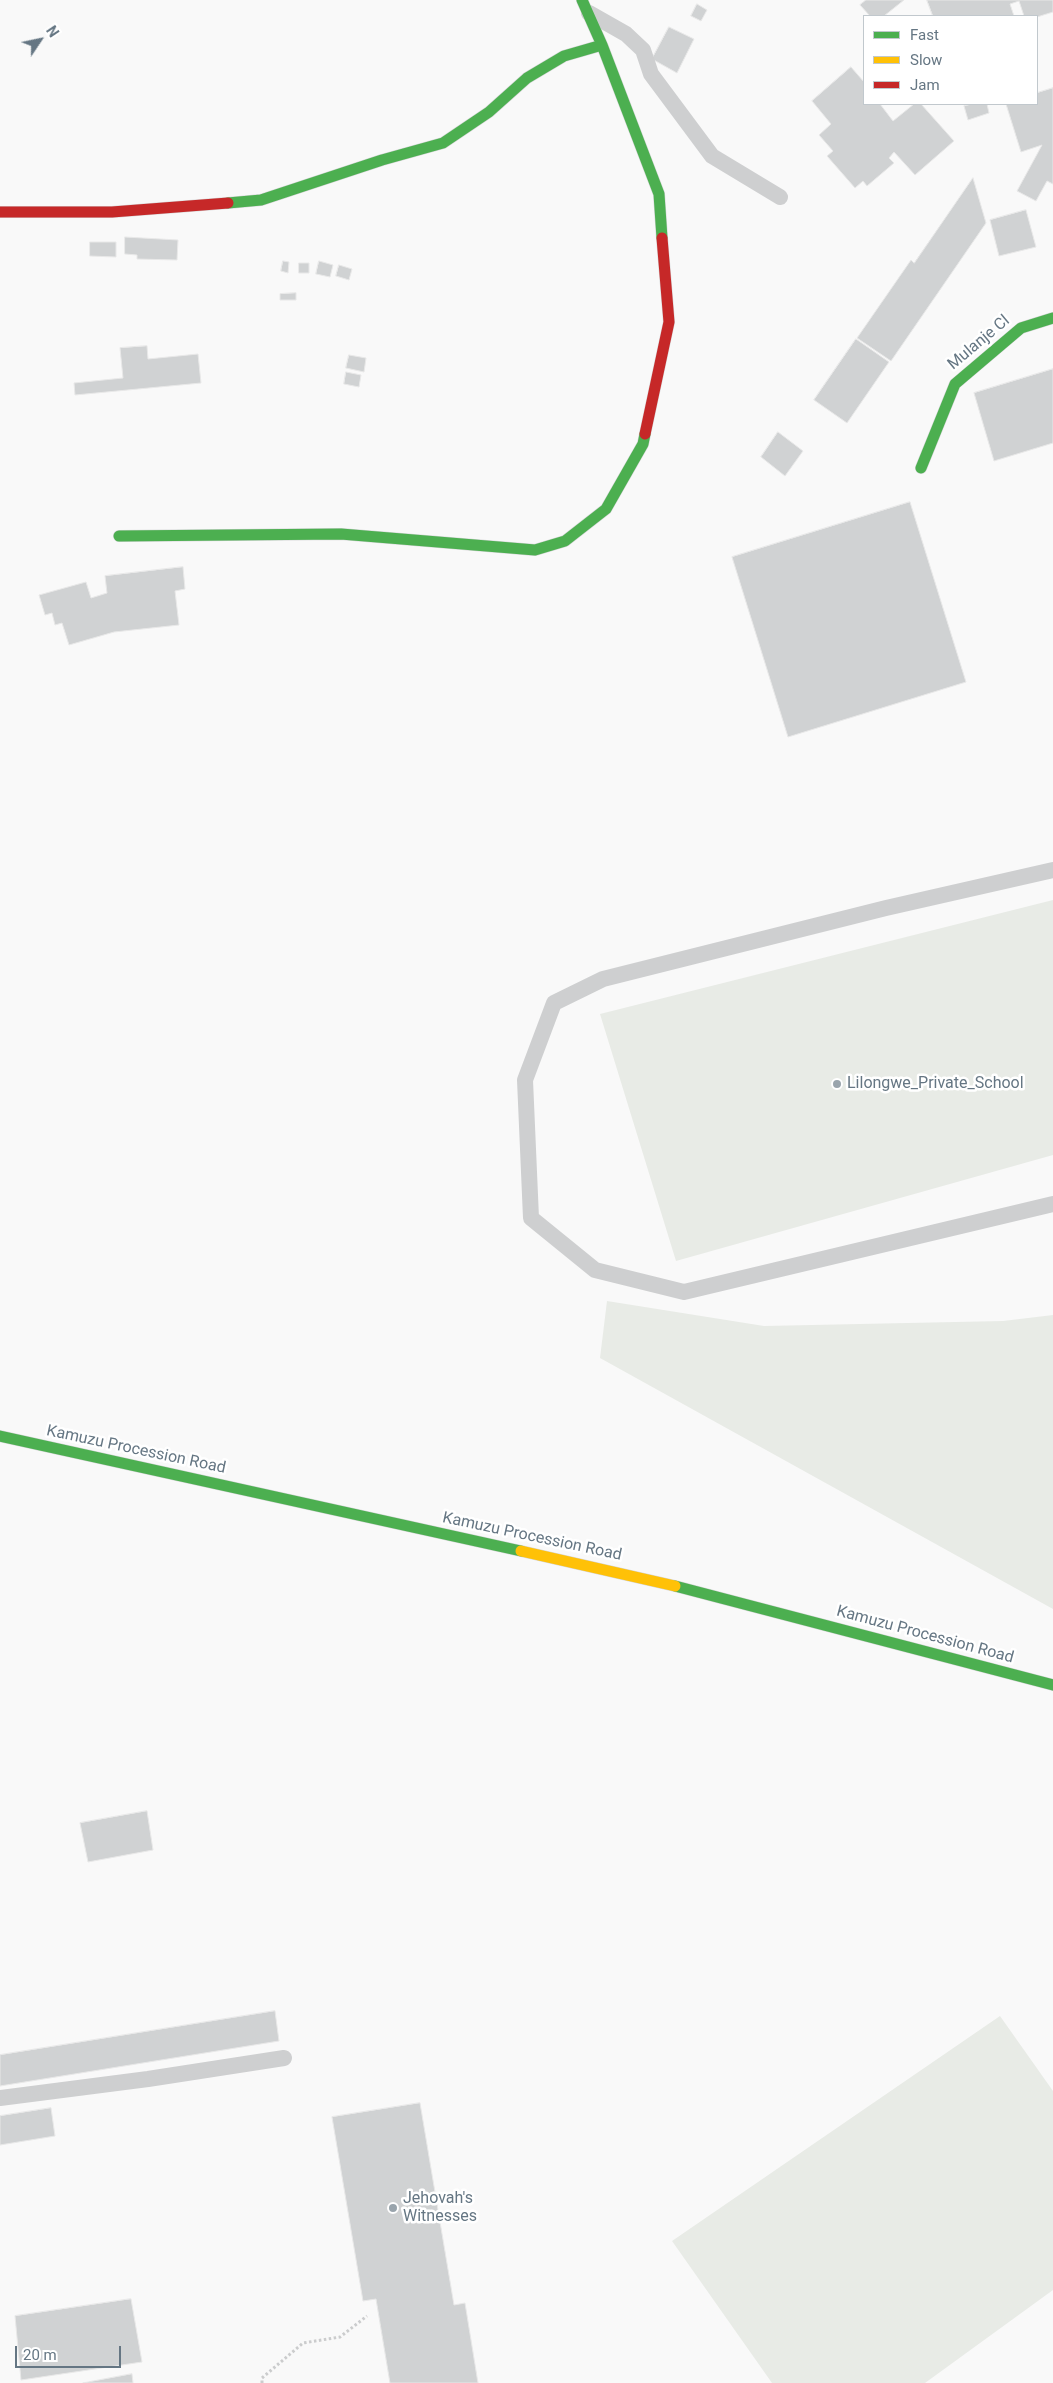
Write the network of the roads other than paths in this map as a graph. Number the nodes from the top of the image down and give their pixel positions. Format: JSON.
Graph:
{"nodes":[{"id":1,"x":585,"y":6,"type":"edge"},
{"id":2,"x":602,"y":45,"type":"junction"},
{"id":3,"x":780,"y":197,"type":"dead end"},
{"id":4,"x":0,"y":212,"type":"edge"},
{"id":5,"x":1053,"y":318,"type":"edge"},
{"id":6,"x":921,"y":468,"type":"dead end"},
{"id":7,"x":118,"y":536,"type":"dead end"},
{"id":8,"x":1053,"y":870,"type":"edge"},
{"id":9,"x":1053,"y":1204,"type":"edge"},
{"id":10,"x":0,"y":1436,"type":"edge"},
{"id":11,"x":1053,"y":1686,"type":"edge"},
{"id":12,"x":284,"y":2058,"type":"dead end"},
{"id":13,"x":0,"y":2098,"type":"edge"}],
"edges":[{"from":1,"to":2,"type":"main road"},
{"from":1,"to":3,"type":"lane"},
{"from":2,"to":4,"type":"main road"},
{"from":2,"to":7,"type":"main road"},
{"from":5,"to":6,"type":"main road","name":"Mulanje Cl"},
{"from":8,"to":9,"type":"lane"},
{"from":10,"to":11,"type":"main road","name":"Kamuzu Procession Road"},
{"from":12,"to":13,"type":"lane"}]}
